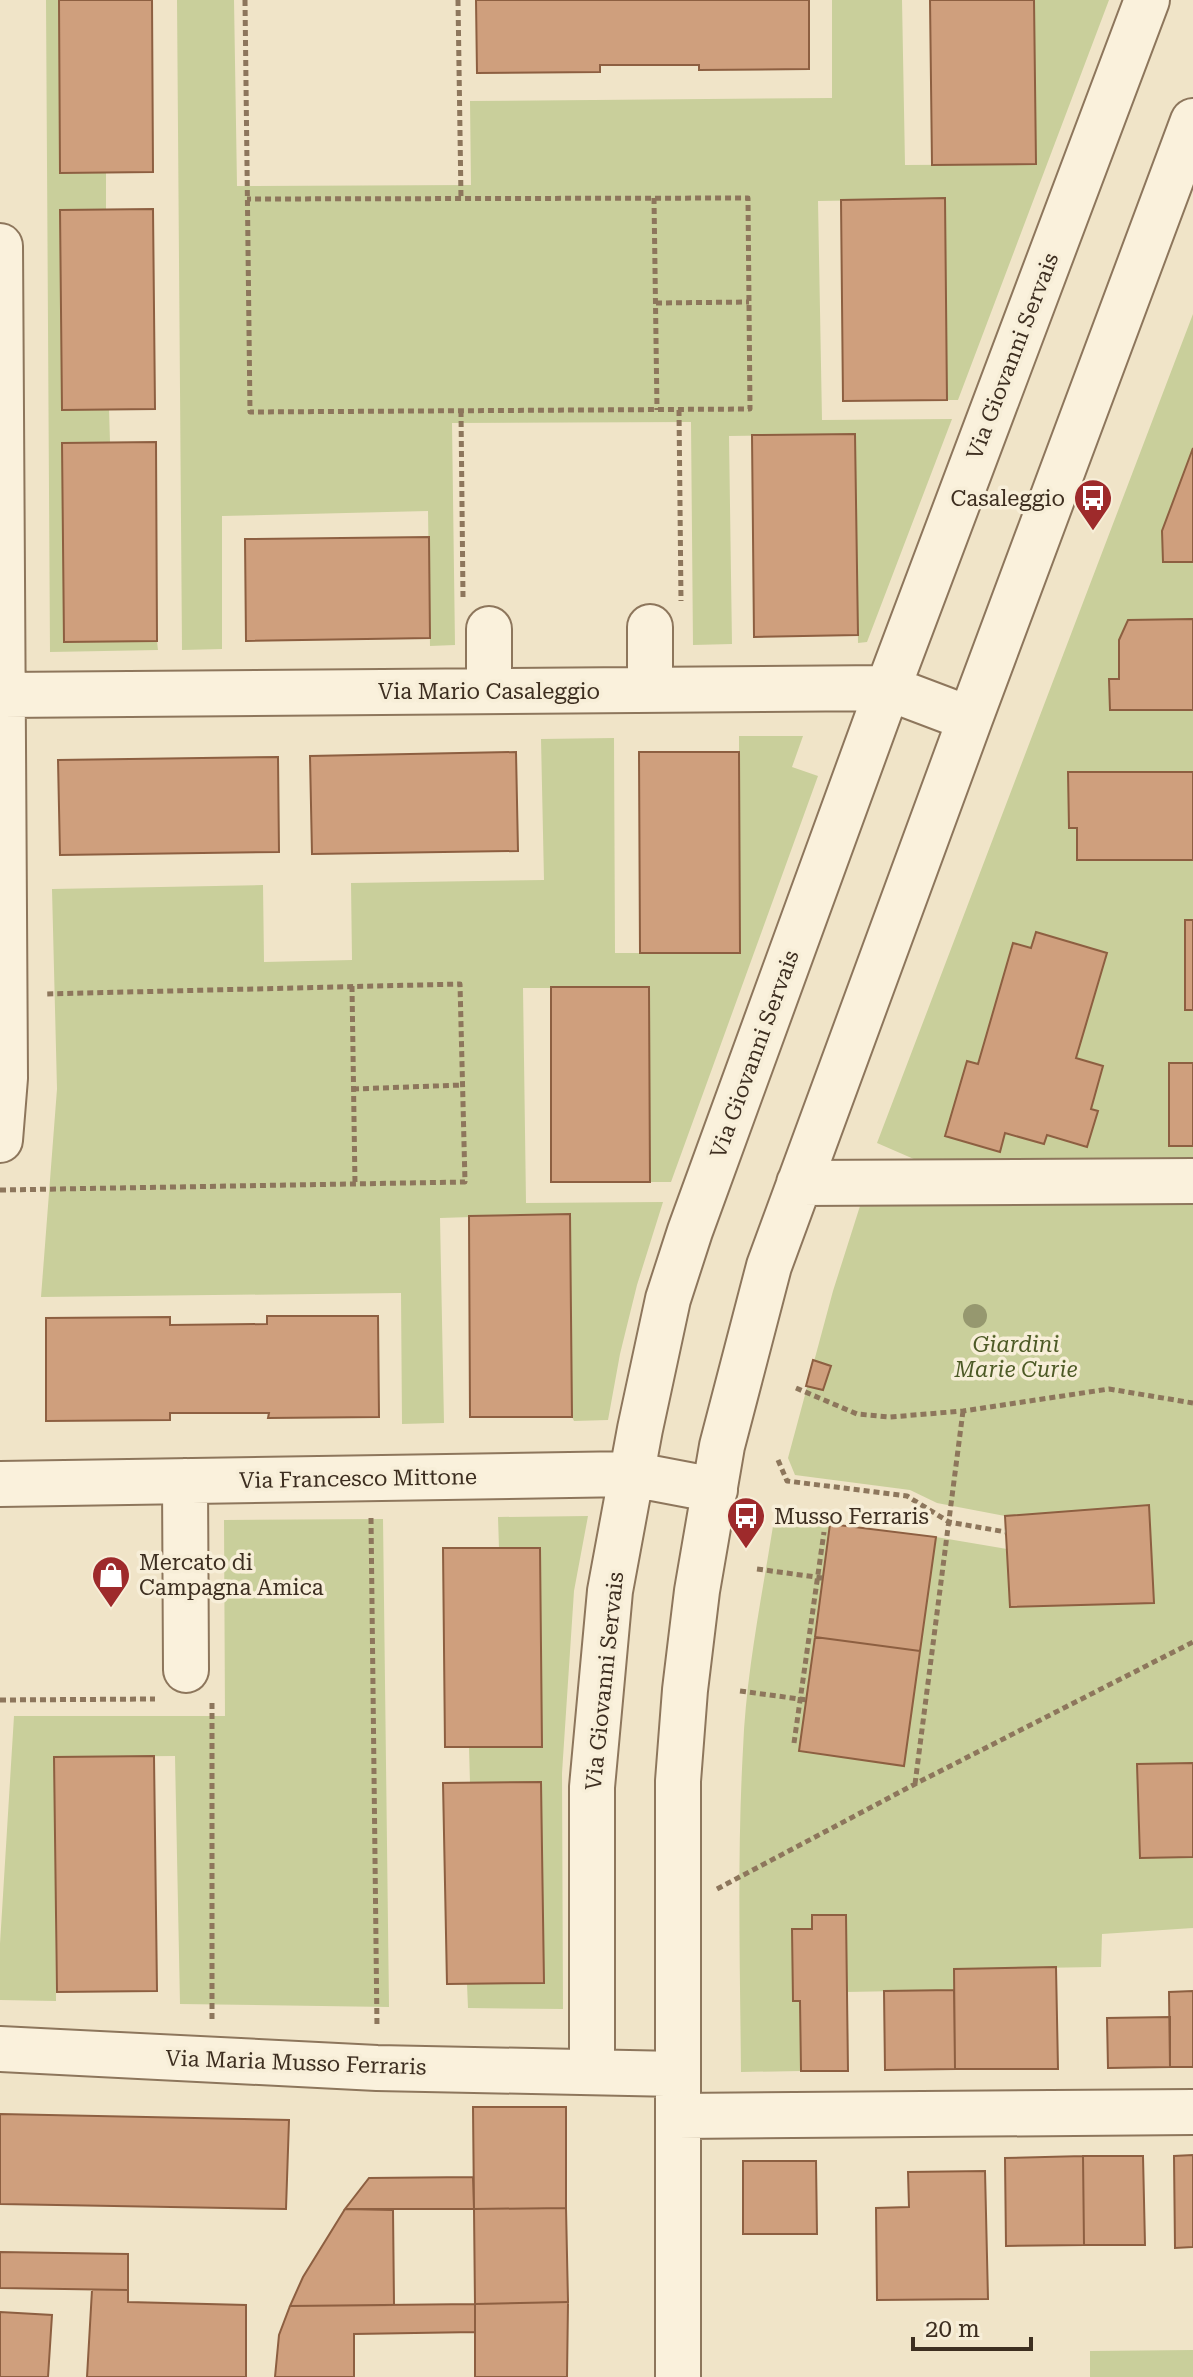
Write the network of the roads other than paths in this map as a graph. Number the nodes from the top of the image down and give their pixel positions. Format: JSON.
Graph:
{"nodes":[{"id":1,"x":1147,"y":0,"type":"edge"},
{"id":2,"x":1193,"y":121,"type":"edge"},
{"id":3,"x":0,"y":246,"type":"edge"},
{"id":4,"x":666,"y":620,"type":"road end"},
{"id":5,"x":476,"y":621,"type":"road end"},
{"id":6,"x":888,"y":688,"type":"junction"},
{"id":7,"x":650,"y":690,"type":"junction"},
{"id":8,"x":489,"y":691,"type":"junction"},
{"id":9,"x":3,"y":695,"type":"junction"},
{"id":10,"x":970,"y":719,"type":"junction"},
{"id":11,"x":0,"y":1136,"type":"edge"},
{"id":12,"x":1193,"y":1181,"type":"edge"},
{"id":13,"x":799,"y":1183,"type":"junction"},
{"id":14,"x":631,"y":1474,"type":"junction"},
{"id":15,"x":185,"y":1481,"type":"junction"},
{"id":16,"x":0,"y":1484,"type":"edge"},
{"id":17,"x":715,"y":1490,"type":"junction"},
{"id":18,"x":188,"y":1689,"type":"road end"},
{"id":19,"x":0,"y":2049,"type":"edge"},
{"id":20,"x":592,"y":2071,"type":"junction"},
{"id":21,"x":678,"y":2095,"type":"junction"},
{"id":22,"x":1193,"y":2112,"type":"edge"},
{"id":23,"x":678,"y":2377,"type":"edge"}],
"edges":[{"from":1,"to":6,"type":"street","name":"Via Giovanni Servais"},
{"from":2,"to":10,"type":"street"},
{"from":3,"to":9,"type":"street"},
{"from":4,"to":7,"type":"street"},
{"from":5,"to":8,"type":"street"},
{"from":6,"to":7,"type":"street","name":"Via Mario Casaleggio"},
{"from":6,"to":10,"type":"street","name":"Via Mario Casaleggio"},
{"from":6,"to":14,"type":"street","name":"Via Giovanni Servais"},
{"from":7,"to":8,"type":"street","name":"Via Mario Casaleggio"},
{"from":8,"to":9,"type":"street","name":"Via Mario Casaleggio"},
{"from":9,"to":11,"type":"street"},
{"from":10,"to":13,"type":"street"},
{"from":12,"to":13,"type":"street"},
{"from":13,"to":17,"type":"street"},
{"from":14,"to":15,"type":"street","name":"Via Francesco Mittone"},
{"from":14,"to":17,"type":"street","name":"Via Francesco Mittone"},
{"from":14,"to":20,"type":"street","name":"Via Giovanni Servais"},
{"from":15,"to":16,"type":"street","name":"Via Francesco Mittone"},
{"from":15,"to":18,"type":"street"},
{"from":17,"to":21,"type":"street"},
{"from":19,"to":20,"type":"street","name":"Via Maria Musso Ferraris"},
{"from":20,"to":21,"type":"street"},
{"from":21,"to":22,"type":"street"},
{"from":21,"to":23,"type":"street"}]}
